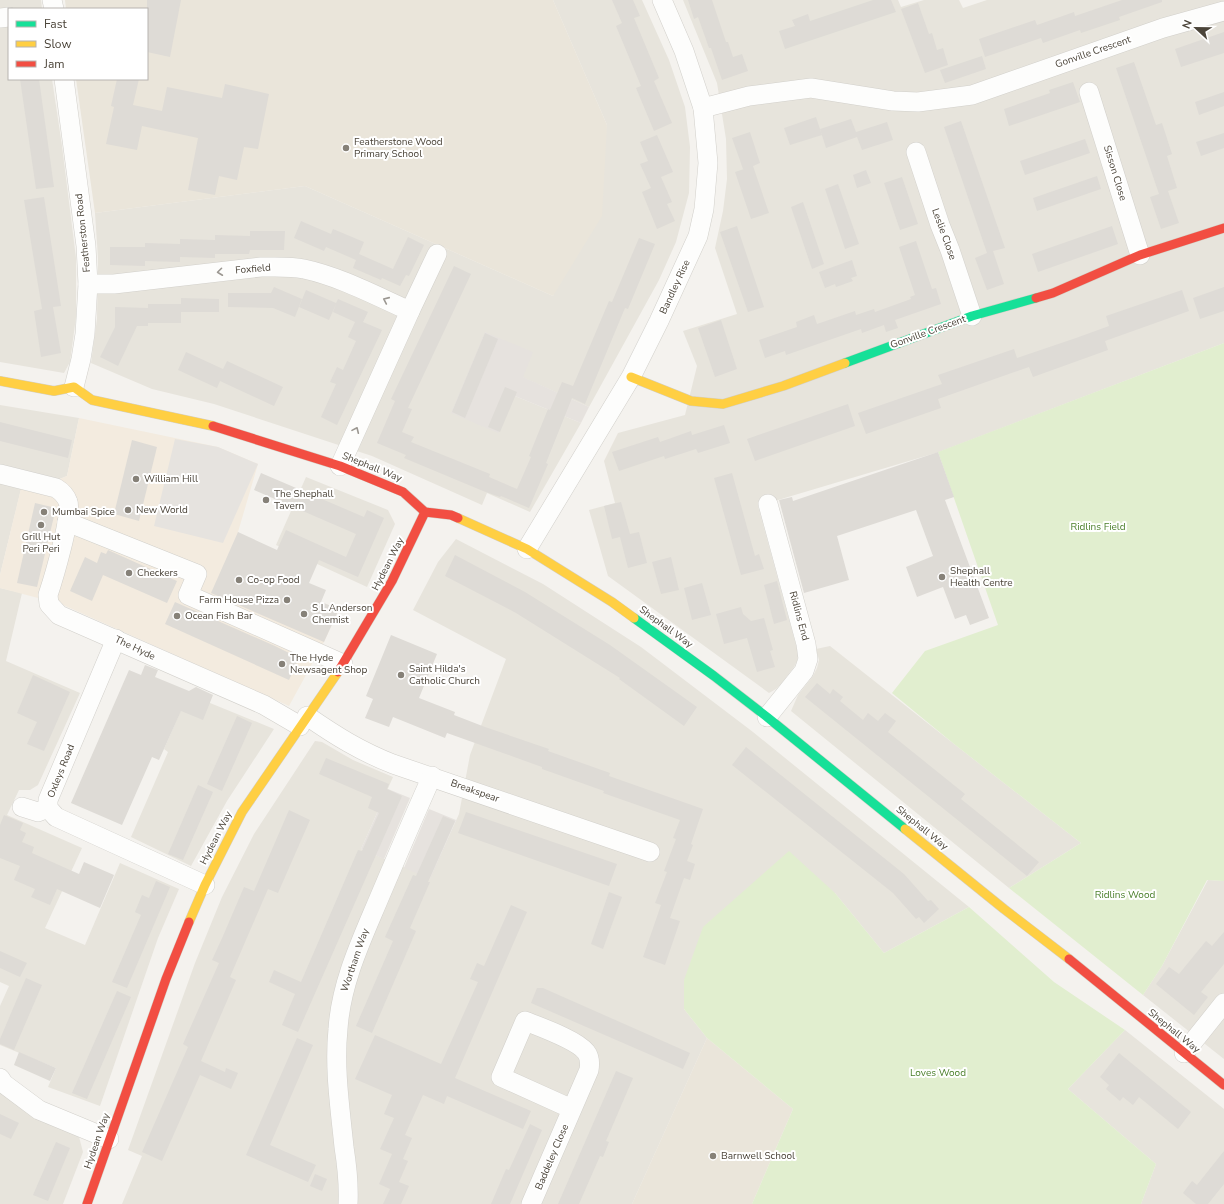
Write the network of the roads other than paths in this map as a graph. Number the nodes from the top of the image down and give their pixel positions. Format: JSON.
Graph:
{"nodes":[{"id":1,"x":662,"y":0,"type":"edge"},
{"id":2,"x":1224,"y":11,"type":"edge"},
{"id":3,"x":64,"y":80,"type":"edge"},
{"id":4,"x":1089,"y":92,"type":"dead end"},
{"id":5,"x":703,"y":108,"type":"junction"},
{"id":6,"x":916,"y":152,"type":"dead end"},
{"id":7,"x":1224,"y":228,"type":"edge"},
{"id":8,"x":437,"y":254,"type":"dead end"},
{"id":9,"x":1140,"y":255,"type":"junction"},
{"id":10,"x":88,"y":284,"type":"junction"},
{"id":11,"x":410,"y":311,"type":"junction"},
{"id":12,"x":972,"y":316,"type":"junction"},
{"id":13,"x":631,"y":377,"type":"junction"},
{"id":14,"x":0,"y":381,"type":"edge"},
{"id":15,"x":74,"y":387,"type":"junction"},
{"id":16,"x":340,"y":466,"type":"junction"},
{"id":17,"x":0,"y":474,"type":"edge"},
{"id":18,"x":768,"y":504,"type":"dead end"},
{"id":19,"x":426,"y":512,"type":"junction"},
{"id":20,"x":67,"y":522,"type":"junction"},
{"id":21,"x":527,"y":549,"type":"junction"},
{"id":22,"x":116,"y":639,"type":"junction"},
{"id":23,"x":343,"y":664,"type":"junction"},
{"id":24,"x":767,"y":717,"type":"junction"},
{"id":25,"x":303,"y":721,"type":"junction"},
{"id":26,"x":432,"y":776,"type":"junction"},
{"id":27,"x":22,"y":807,"type":"dead end"},
{"id":28,"x":48,"y":808,"type":"junction"},
{"id":29,"x":650,"y":852,"type":"dead end"},
{"id":30,"x":205,"y":885,"type":"junction"},
{"id":31,"x":1224,"y":1003,"type":"edge"},
{"id":32,"x":1184,"y":1053,"type":"junction"},
{"id":33,"x":0,"y":1078,"type":"edge"},
{"id":34,"x":1224,"y":1085,"type":"edge"},
{"id":35,"x":572,"y":1109,"type":"junction"},
{"id":36,"x":108,"y":1139,"type":"junction"},
{"id":37,"x":87,"y":1204,"type":"edge"},
{"id":38,"x":348,"y":1204,"type":"edge"},
{"id":39,"x":531,"y":1204,"type":"edge"}],
"edges":[{"from":1,"to":5,"type":"street","name":"Bandley Rise"},
{"from":2,"to":5,"type":"street","name":"Gonville Crescent"},
{"from":3,"to":10,"type":"street","name":"Featherston Road"},
{"from":4,"to":9,"type":"street","name":"Sisson Close"},
{"from":5,"to":13,"type":"street","name":"Bandley Rise"},
{"from":6,"to":12,"type":"street","name":"Leslie Close"},
{"from":7,"to":9,"type":"street","name":"Gonville Crescent"},
{"from":8,"to":11,"type":"street"},
{"from":9,"to":12,"type":"street","name":"Gonville Crescent"},
{"from":11,"to":10,"type":"street","name":"Foxfield","one_way":true},
{"from":10,"to":15,"type":"street","name":"Featherston Road"},
{"from":16,"to":11,"type":"street","one_way":true},
{"from":12,"to":13,"type":"street","name":"Gonville Crescent"},
{"from":13,"to":21,"type":"street","name":"Bandley Rise"},
{"from":14,"to":15,"type":"street"},
{"from":15,"to":16,"type":"street","name":"Shephall Way"},
{"from":16,"to":19,"type":"street","name":"Shephall Way"},
{"from":17,"to":20,"type":"street","name":"The Hyde"},
{"from":18,"to":24,"type":"street","name":"Ridlins End"},
{"from":19,"to":21,"type":"street","name":"Shephall Way"},
{"from":19,"to":23,"type":"street","name":"Hydean Way"},
{"from":20,"to":22,"type":"street","name":"The Hyde"},
{"from":20,"to":23,"type":"street"},
{"from":21,"to":24,"type":"street","name":"Shephall Way"},
{"from":22,"to":25,"type":"street","name":"The Hyde"},
{"from":22,"to":28,"type":"street","name":"Oxleys Road"},
{"from":23,"to":25,"type":"street","name":"Hydean Way"},
{"from":24,"to":32,"type":"street","name":"Shephall Way"},
{"from":25,"to":26,"type":"street","name":"Breakspear"},
{"from":25,"to":30,"type":"street","name":"Hydean Way"},
{"from":26,"to":29,"type":"street","name":"Breakspear"},
{"from":26,"to":38,"type":"street","name":"Wortham Way"},
{"from":27,"to":28,"type":"street"},
{"from":28,"to":30,"type":"street","name":"Oxleys Road"},
{"from":30,"to":36,"type":"street","name":"Hydean Way"},
{"from":31,"to":32,"type":"street"},
{"from":32,"to":34,"type":"street","name":"Shephall Way"},
{"from":33,"to":36,"type":"street"},
{"from":35,"to":35,"type":"street","name":"Baddeley Close"},
{"from":35,"to":39,"type":"street","name":"Baddeley Close"},
{"from":36,"to":37,"type":"street","name":"Hydean Way"}]}
